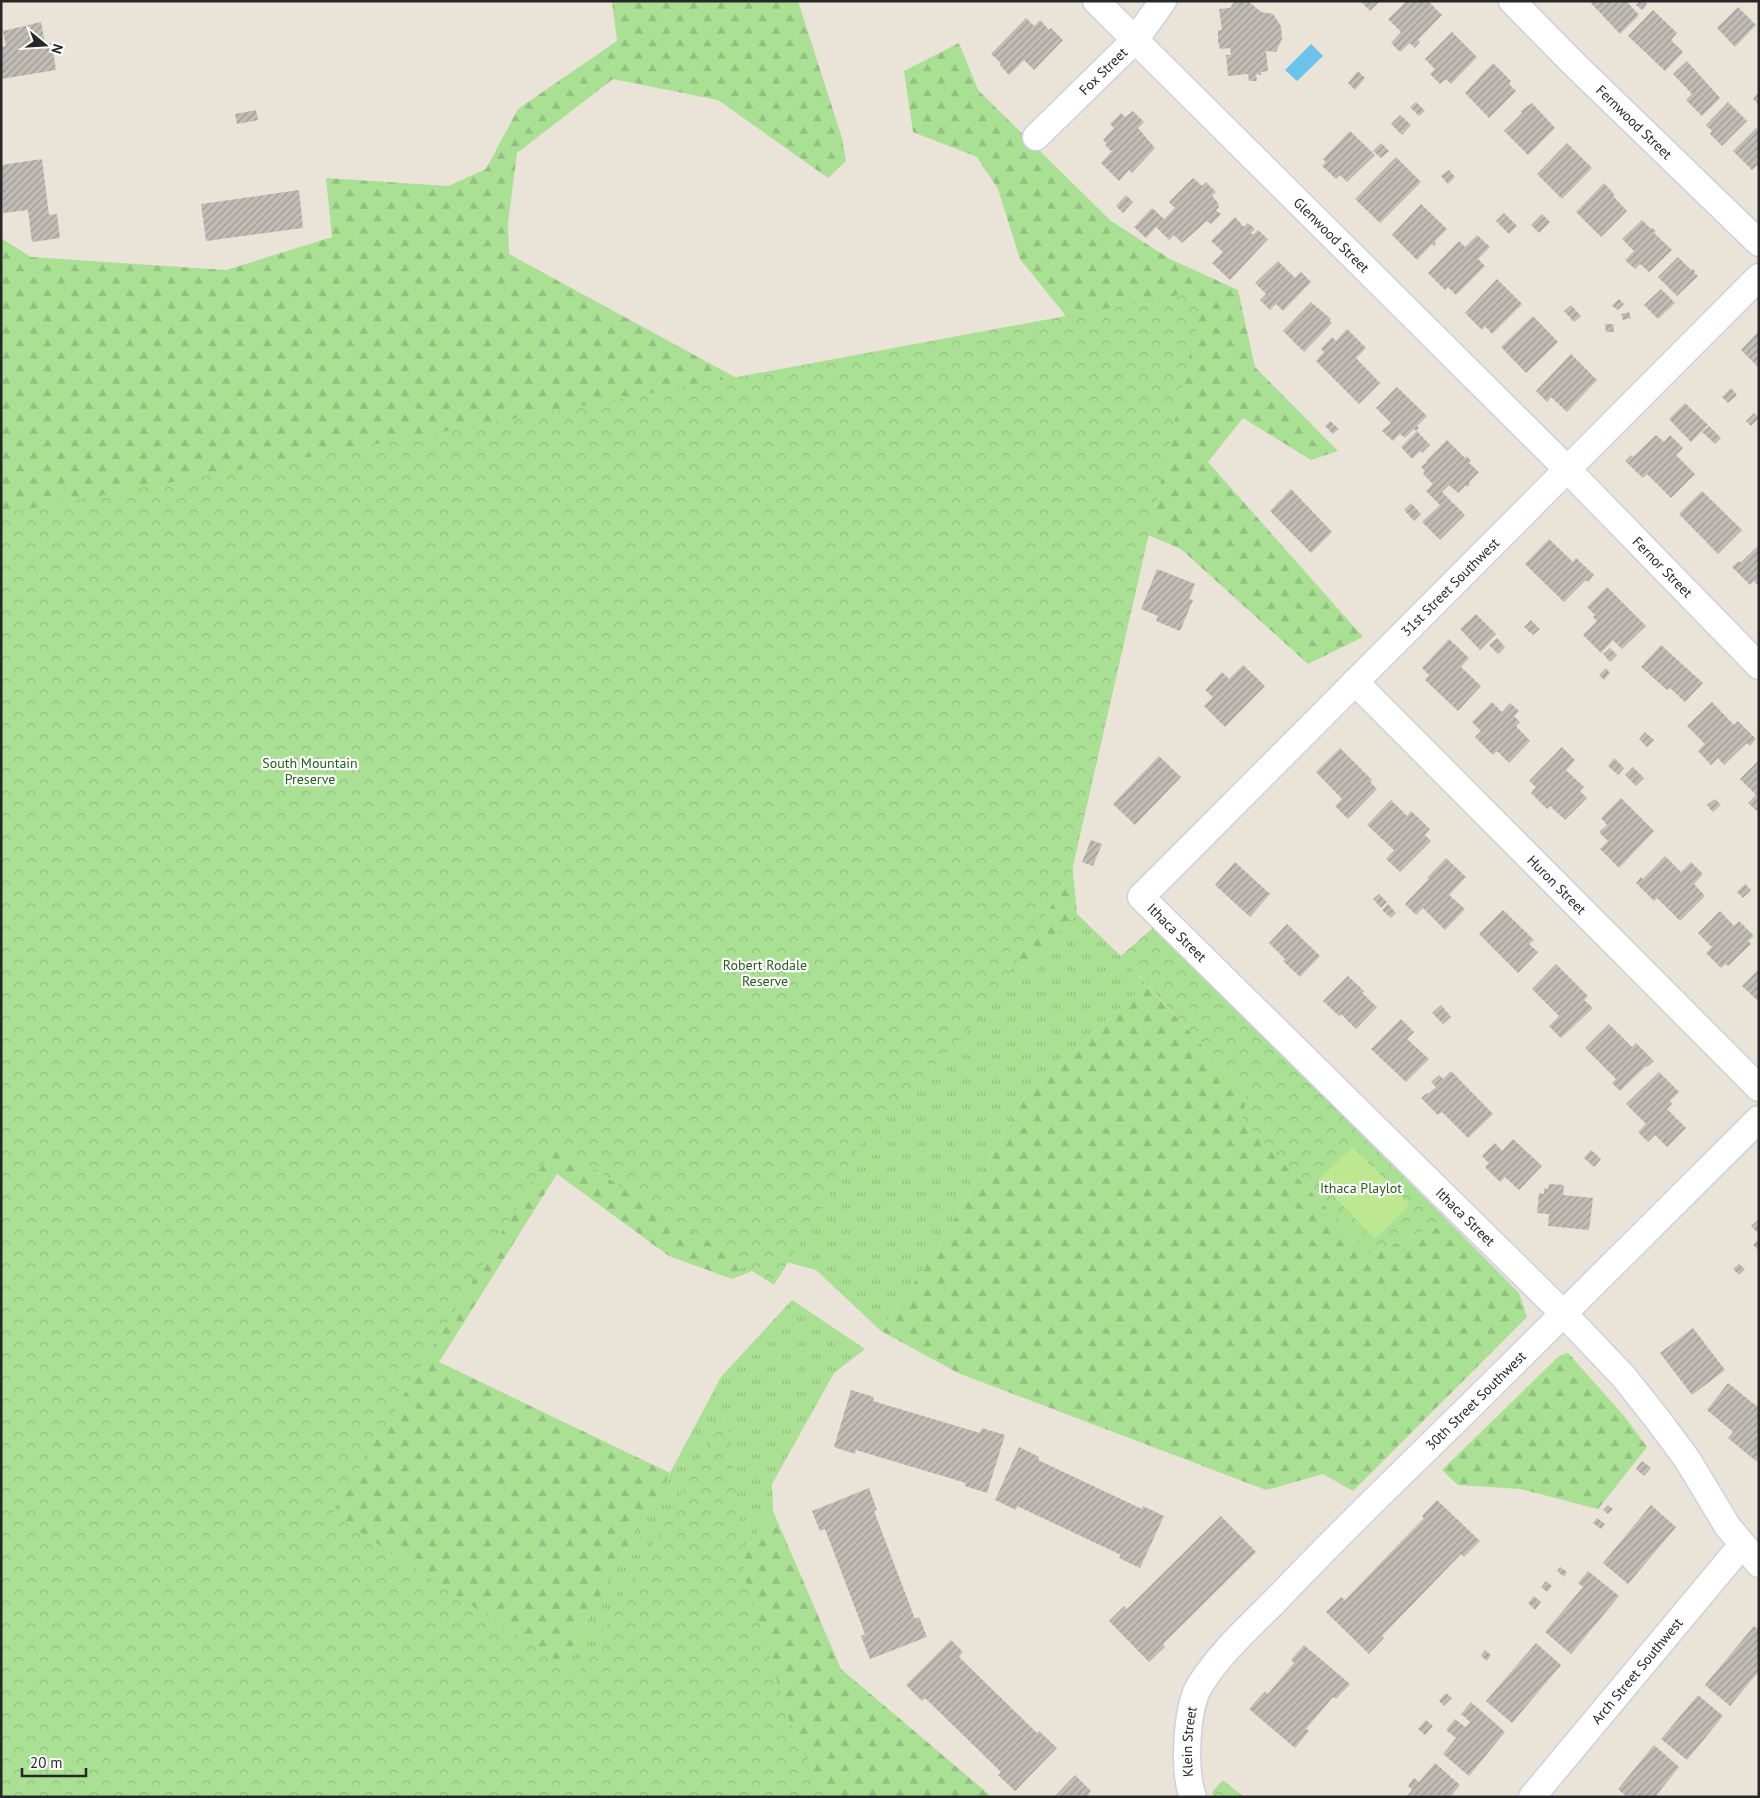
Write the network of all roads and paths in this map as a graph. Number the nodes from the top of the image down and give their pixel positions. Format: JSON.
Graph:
{"nodes":[{"id":1,"x":1096,"y":1,"type":"edge"},
{"id":2,"x":1163,"y":1,"type":"edge"},
{"id":3,"x":1512,"y":1,"type":"edge"},
{"id":4,"x":1135,"y":40,"type":"junction"},
{"id":5,"x":1036,"y":137,"type":"dead end"},
{"id":6,"x":1759,"y":243,"type":"edge"},
{"id":7,"x":1759,"y":277,"type":"edge"},
{"id":8,"x":1567,"y":469,"type":"junction"},
{"id":9,"x":1759,"y":666,"type":"edge"},
{"id":10,"x":1354,"y":682,"type":"junction"},
{"id":11,"x":1141,"y":896,"type":"joint"},
{"id":12,"x":1759,"y":1088,"type":"edge"},
{"id":13,"x":1759,"y":1119,"type":"edge"},
{"id":14,"x":1564,"y":1314,"type":"junction"},
{"id":15,"x":1750,"y":1554,"type":"edge"},
{"id":16,"x":1198,"y":1687,"type":"joint"},
{"id":17,"x":1193,"y":1797,"type":"edge"},
{"id":18,"x":1532,"y":1797,"type":"edge"}],
"edges":[{"from":1,"to":4,"type":"street","name":"Glenwood Street"},
{"from":2,"to":4,"type":"street","name":"Fox Street"},
{"from":3,"to":6,"type":"street","name":"Fernwood Street"},
{"from":4,"to":5,"type":"street","name":"Fox Street"},
{"from":4,"to":8,"type":"street","name":"Glenwood Street"},
{"from":7,"to":8,"type":"street","name":"31st Street Southwest"},
{"from":8,"to":9,"type":"street","name":"Fernor Street"},
{"from":8,"to":10,"type":"street","name":"31st Street Southwest"},
{"from":10,"to":11,"type":"street","name":"31st Street Southwest"},
{"from":10,"to":12,"type":"street","name":"Huron Street"},
{"from":11,"to":14,"type":"street","name":"Ithaca Street"},
{"from":13,"to":14,"type":"street","name":"30th Street Southwest"},
{"from":14,"to":15,"type":"street","name":"Ithaca Street"},
{"from":14,"to":16,"type":"street","name":"30th Street Southwest"},
{"from":15,"to":18,"type":"street","name":"Arch Street Southwest"},
{"from":16,"to":17,"type":"street","name":"Klein Street"}]}
